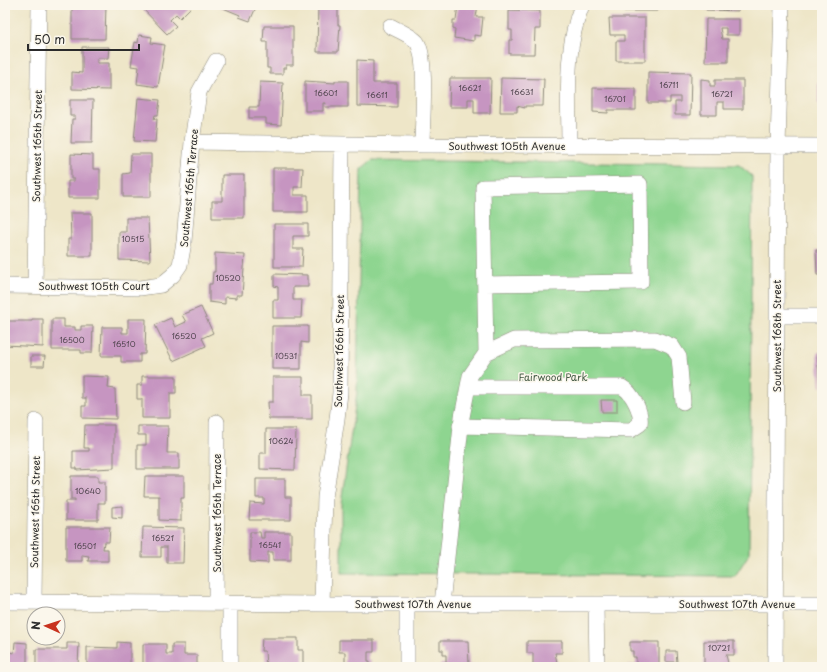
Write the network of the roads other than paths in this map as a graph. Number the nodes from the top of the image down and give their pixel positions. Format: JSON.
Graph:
{"nodes":[{"id":1,"x":39,"y":5,"type":"edge"},
{"id":2,"x":582,"y":5,"type":"edge"},
{"id":3,"x":782,"y":5,"type":"edge"},
{"id":4,"x":390,"y":26,"type":"dead end"},
{"id":5,"x":216,"y":60,"type":"dead end"},
{"id":6,"x":192,"y":142,"type":"junction"},
{"id":7,"x":342,"y":144,"type":"junction"},
{"id":8,"x":422,"y":145,"type":"junction"},
{"id":9,"x":569,"y":146,"type":"junction"},
{"id":10,"x":822,"y":146,"type":"edge"},
{"id":11,"x":778,"y":147,"type":"junction"},
{"id":12,"x":176,"y":270,"type":"joint"},
{"id":13,"x":486,"y":284,"type":"junction"},
{"id":14,"x":5,"y":286,"type":"edge"},
{"id":15,"x":35,"y":286,"type":"junction"},
{"id":16,"x":778,"y":316,"type":"junction"},
{"id":17,"x":822,"y":316,"type":"edge"},
{"id":18,"x":486,"y":353,"type":"junction"},
{"id":19,"x":468,"y":387,"type":"junction"},
{"id":20,"x":683,"y":402,"type":"dead end"},
{"id":21,"x":36,"y":421,"type":"dead end"},
{"id":22,"x":217,"y":422,"type":"dead end"},
{"id":23,"x":460,"y":426,"type":"junction"},
{"id":24,"x":5,"y":602,"type":"edge"},
{"id":25,"x":34,"y":602,"type":"junction"},
{"id":26,"x":223,"y":604,"type":"junction"},
{"id":27,"x":322,"y":604,"type":"junction"},
{"id":28,"x":407,"y":604,"type":"junction"},
{"id":29,"x":442,"y":604,"type":"junction"},
{"id":30,"x":775,"y":604,"type":"junction"},
{"id":31,"x":822,"y":604,"type":"edge"},
{"id":32,"x":596,"y":605,"type":"junction"},
{"id":33,"x":230,"y":667,"type":"edge"},
{"id":34,"x":407,"y":667,"type":"edge"},
{"id":35,"x":597,"y":667,"type":"edge"},
{"id":36,"x":775,"y":667,"type":"edge"}],
"edges":[{"from":1,"to":15,"type":"street","name":"Southwest 165th Street"},
{"from":2,"to":9,"type":"street"},
{"from":3,"to":11,"type":"street","name":"Southwest 168th Street"},
{"from":4,"to":8,"type":"street"},
{"from":5,"to":6,"type":"street","name":"Southwest 165th Terrace"},
{"from":6,"to":7,"type":"street","name":"Southwest 105th Avenue"},
{"from":6,"to":12,"type":"street","name":"Southwest 165th Terrace"},
{"from":7,"to":8,"type":"street","name":"Southwest 105th Avenue"},
{"from":7,"to":27,"type":"street","name":"Southwest 166th Street"},
{"from":8,"to":9,"type":"street","name":"Southwest 105th Avenue"},
{"from":9,"to":11,"type":"street","name":"Southwest 105th Avenue"},
{"from":10,"to":11,"type":"street","name":"Southwest 105th Avenue"},
{"from":11,"to":16,"type":"street","name":"Southwest 168th Street"},
{"from":12,"to":15,"type":"street","name":"Southwest 105th Court"},
{"from":13,"to":13,"type":"street"},
{"from":13,"to":18,"type":"street"},
{"from":14,"to":15,"type":"street","name":"Southwest 105th Court"},
{"from":16,"to":17,"type":"street"},
{"from":16,"to":30,"type":"street","name":"Southwest 168th Street"},
{"from":18,"to":19,"type":"street"},
{"from":18,"to":20,"type":"street"},
{"from":19,"to":23,"type":"street"},
{"from":19,"to":23,"type":"street"},
{"from":21,"to":25,"type":"street","name":"Southwest 165th Street"},
{"from":22,"to":26,"type":"street","name":"Southwest 165th Terrace"},
{"from":23,"to":29,"type":"street"},
{"from":24,"to":25,"type":"street","name":"Southwest 107th Avenue"},
{"from":25,"to":26,"type":"street","name":"Southwest 107th Avenue"},
{"from":26,"to":27,"type":"street","name":"Southwest 107th Avenue"},
{"from":26,"to":33,"type":"street"},
{"from":27,"to":28,"type":"street","name":"Southwest 107th Avenue"},
{"from":28,"to":29,"type":"street","name":"Southwest 107th Avenue"},
{"from":28,"to":34,"type":"street"},
{"from":29,"to":32,"type":"street","name":"Southwest 107th Avenue"},
{"from":30,"to":31,"type":"street","name":"Southwest 107th Avenue"},
{"from":30,"to":32,"type":"street","name":"Southwest 107th Avenue"},
{"from":30,"to":36,"type":"street","name":"Southwest 168th Street"},
{"from":32,"to":35,"type":"street"}]}
